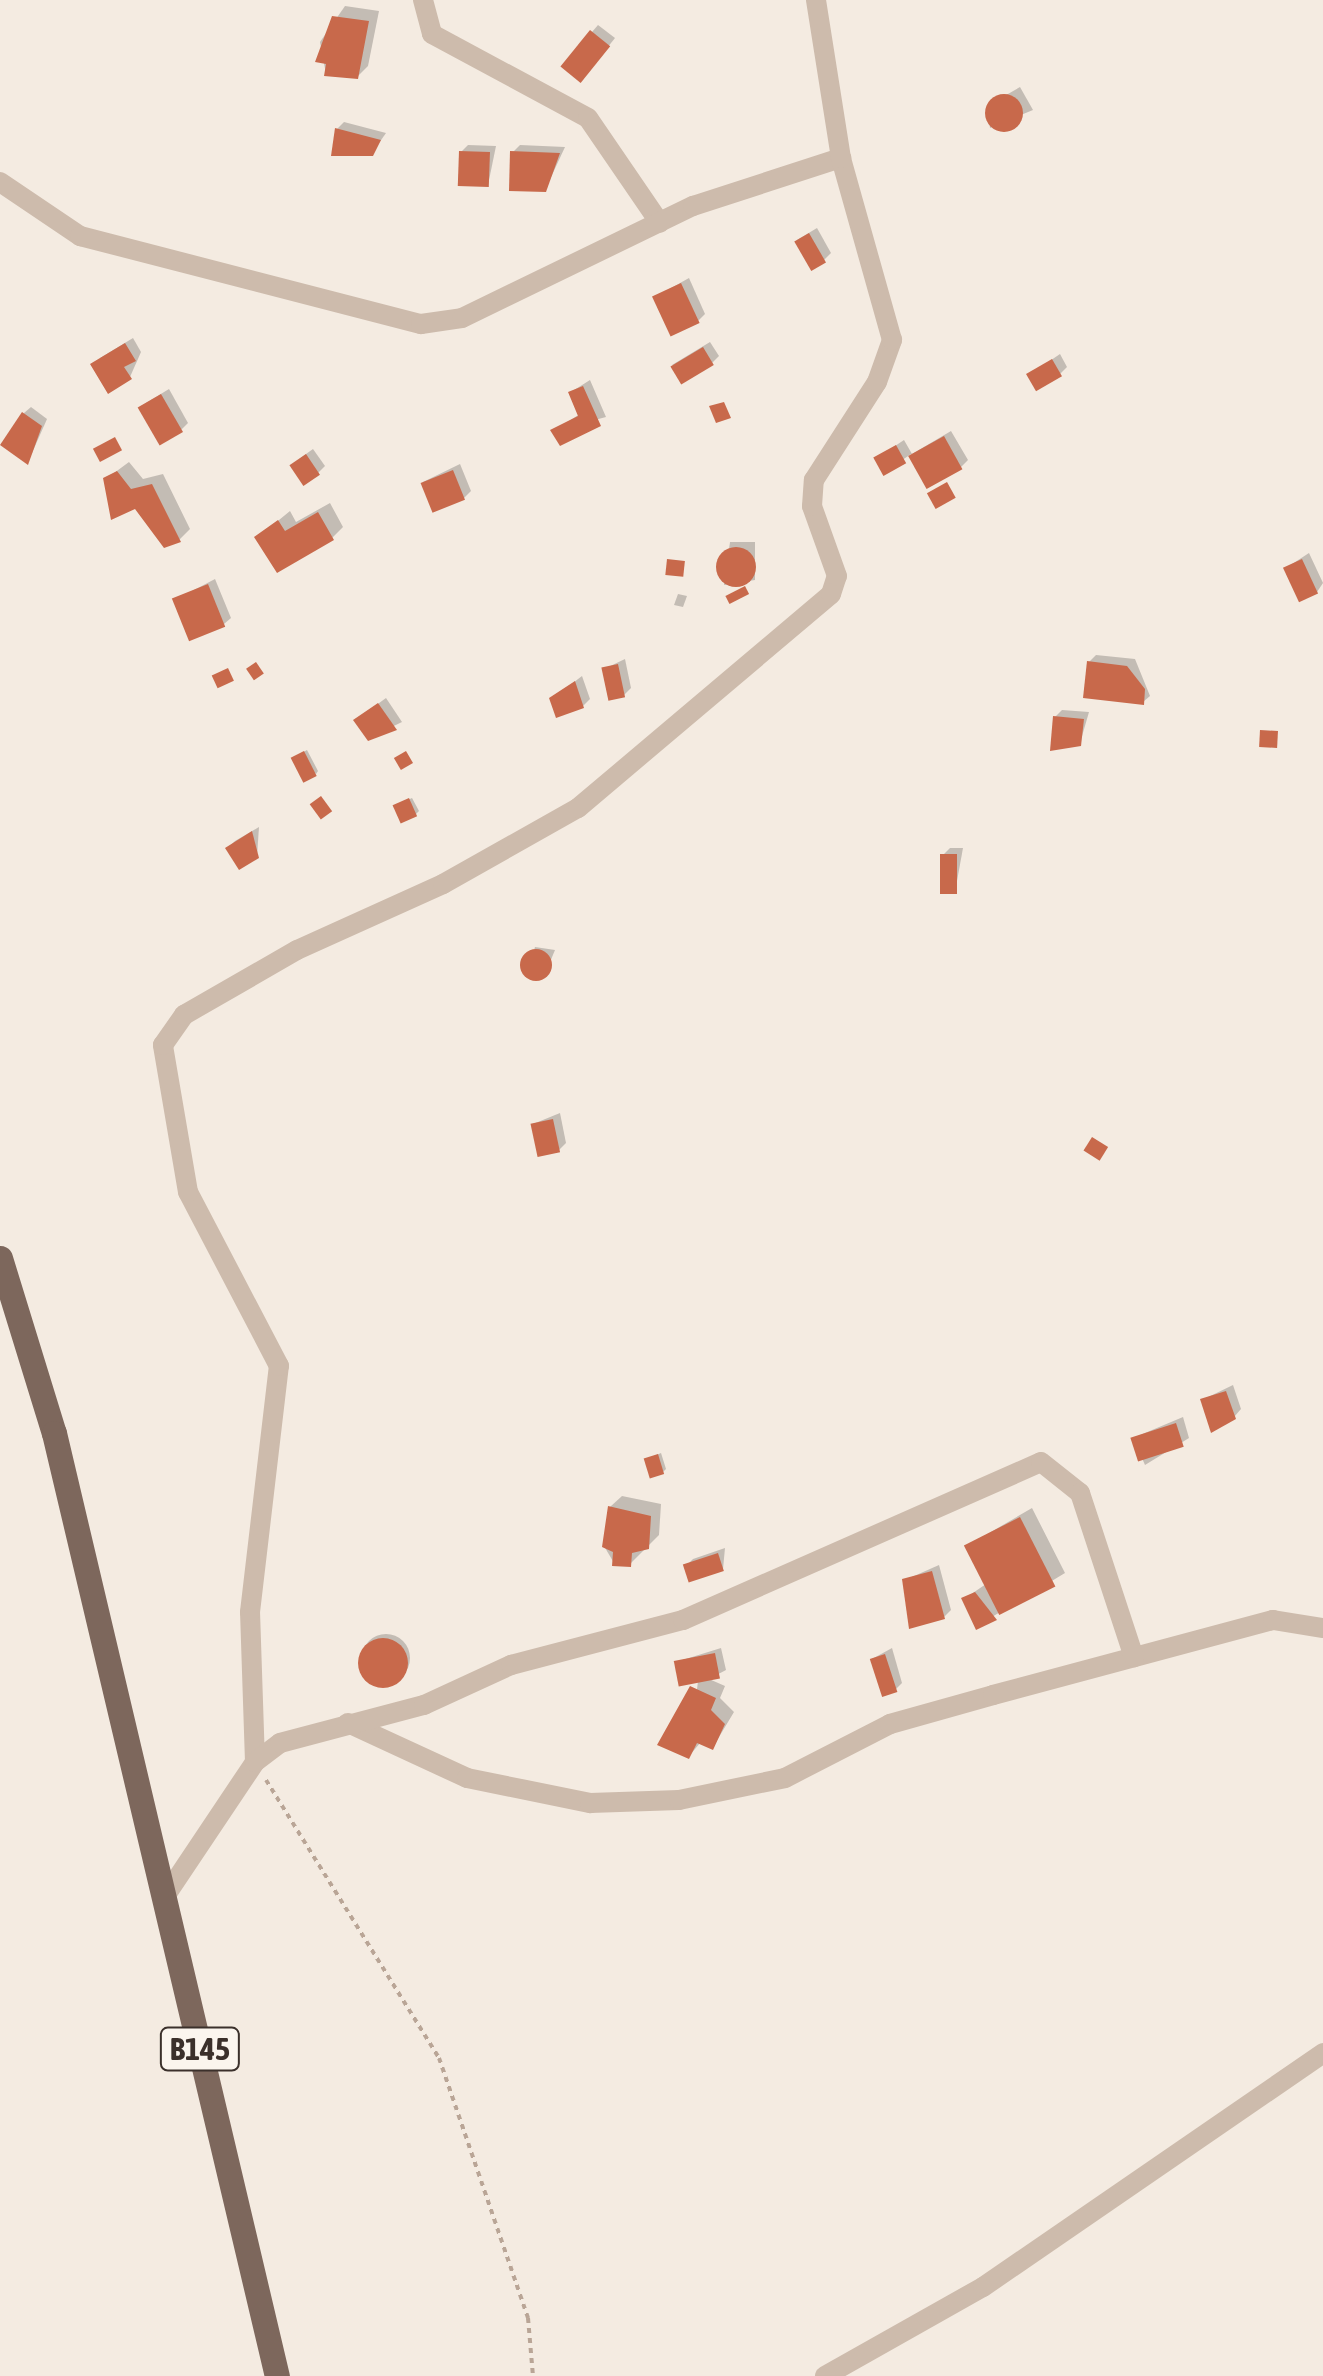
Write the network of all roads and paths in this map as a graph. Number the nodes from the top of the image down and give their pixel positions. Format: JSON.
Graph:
{"nodes":[{"id":1,"x":423,"y":0,"type":"edge"},
{"id":2,"x":816,"y":0,"type":"edge"},
{"id":3,"x":842,"y":158,"type":"junction"},
{"id":4,"x":0,"y":182,"type":"edge"},
{"id":5,"x":660,"y":223,"type":"junction"},
{"id":6,"x":0,"y":1258,"type":"edge"},
{"id":7,"x":1323,"y":1628,"type":"edge"},
{"id":8,"x":1134,"y":1658,"type":"junction"},
{"id":9,"x":348,"y":1723,"type":"junction"},
{"id":10,"x":255,"y":1762,"type":"junction"},
{"id":11,"x":164,"y":1898,"type":"junction"},
{"id":12,"x":1323,"y":2053,"type":"edge"},
{"id":13,"x":277,"y":2376,"type":"edge"},
{"id":14,"x":533,"y":2376,"type":"edge"},
{"id":15,"x":825,"y":2376,"type":"edge"}],
"edges":[{"from":1,"to":5,"type":"street"},
{"from":2,"to":3,"type":"street"},
{"from":3,"to":5,"type":"street"},
{"from":3,"to":10,"type":"street"},
{"from":4,"to":5,"type":"street"},
{"from":6,"to":11,"type":"main road","number":"B145"},
{"from":7,"to":8,"type":"street"},
{"from":8,"to":9,"type":"street"},
{"from":8,"to":9,"type":"street"},
{"from":9,"to":10,"type":"street"},
{"from":10,"to":11,"type":"street"},
{"from":10,"to":14,"type":"path"},
{"from":11,"to":13,"type":"main road","number":"B145"},
{"from":12,"to":15,"type":"street"}]}
